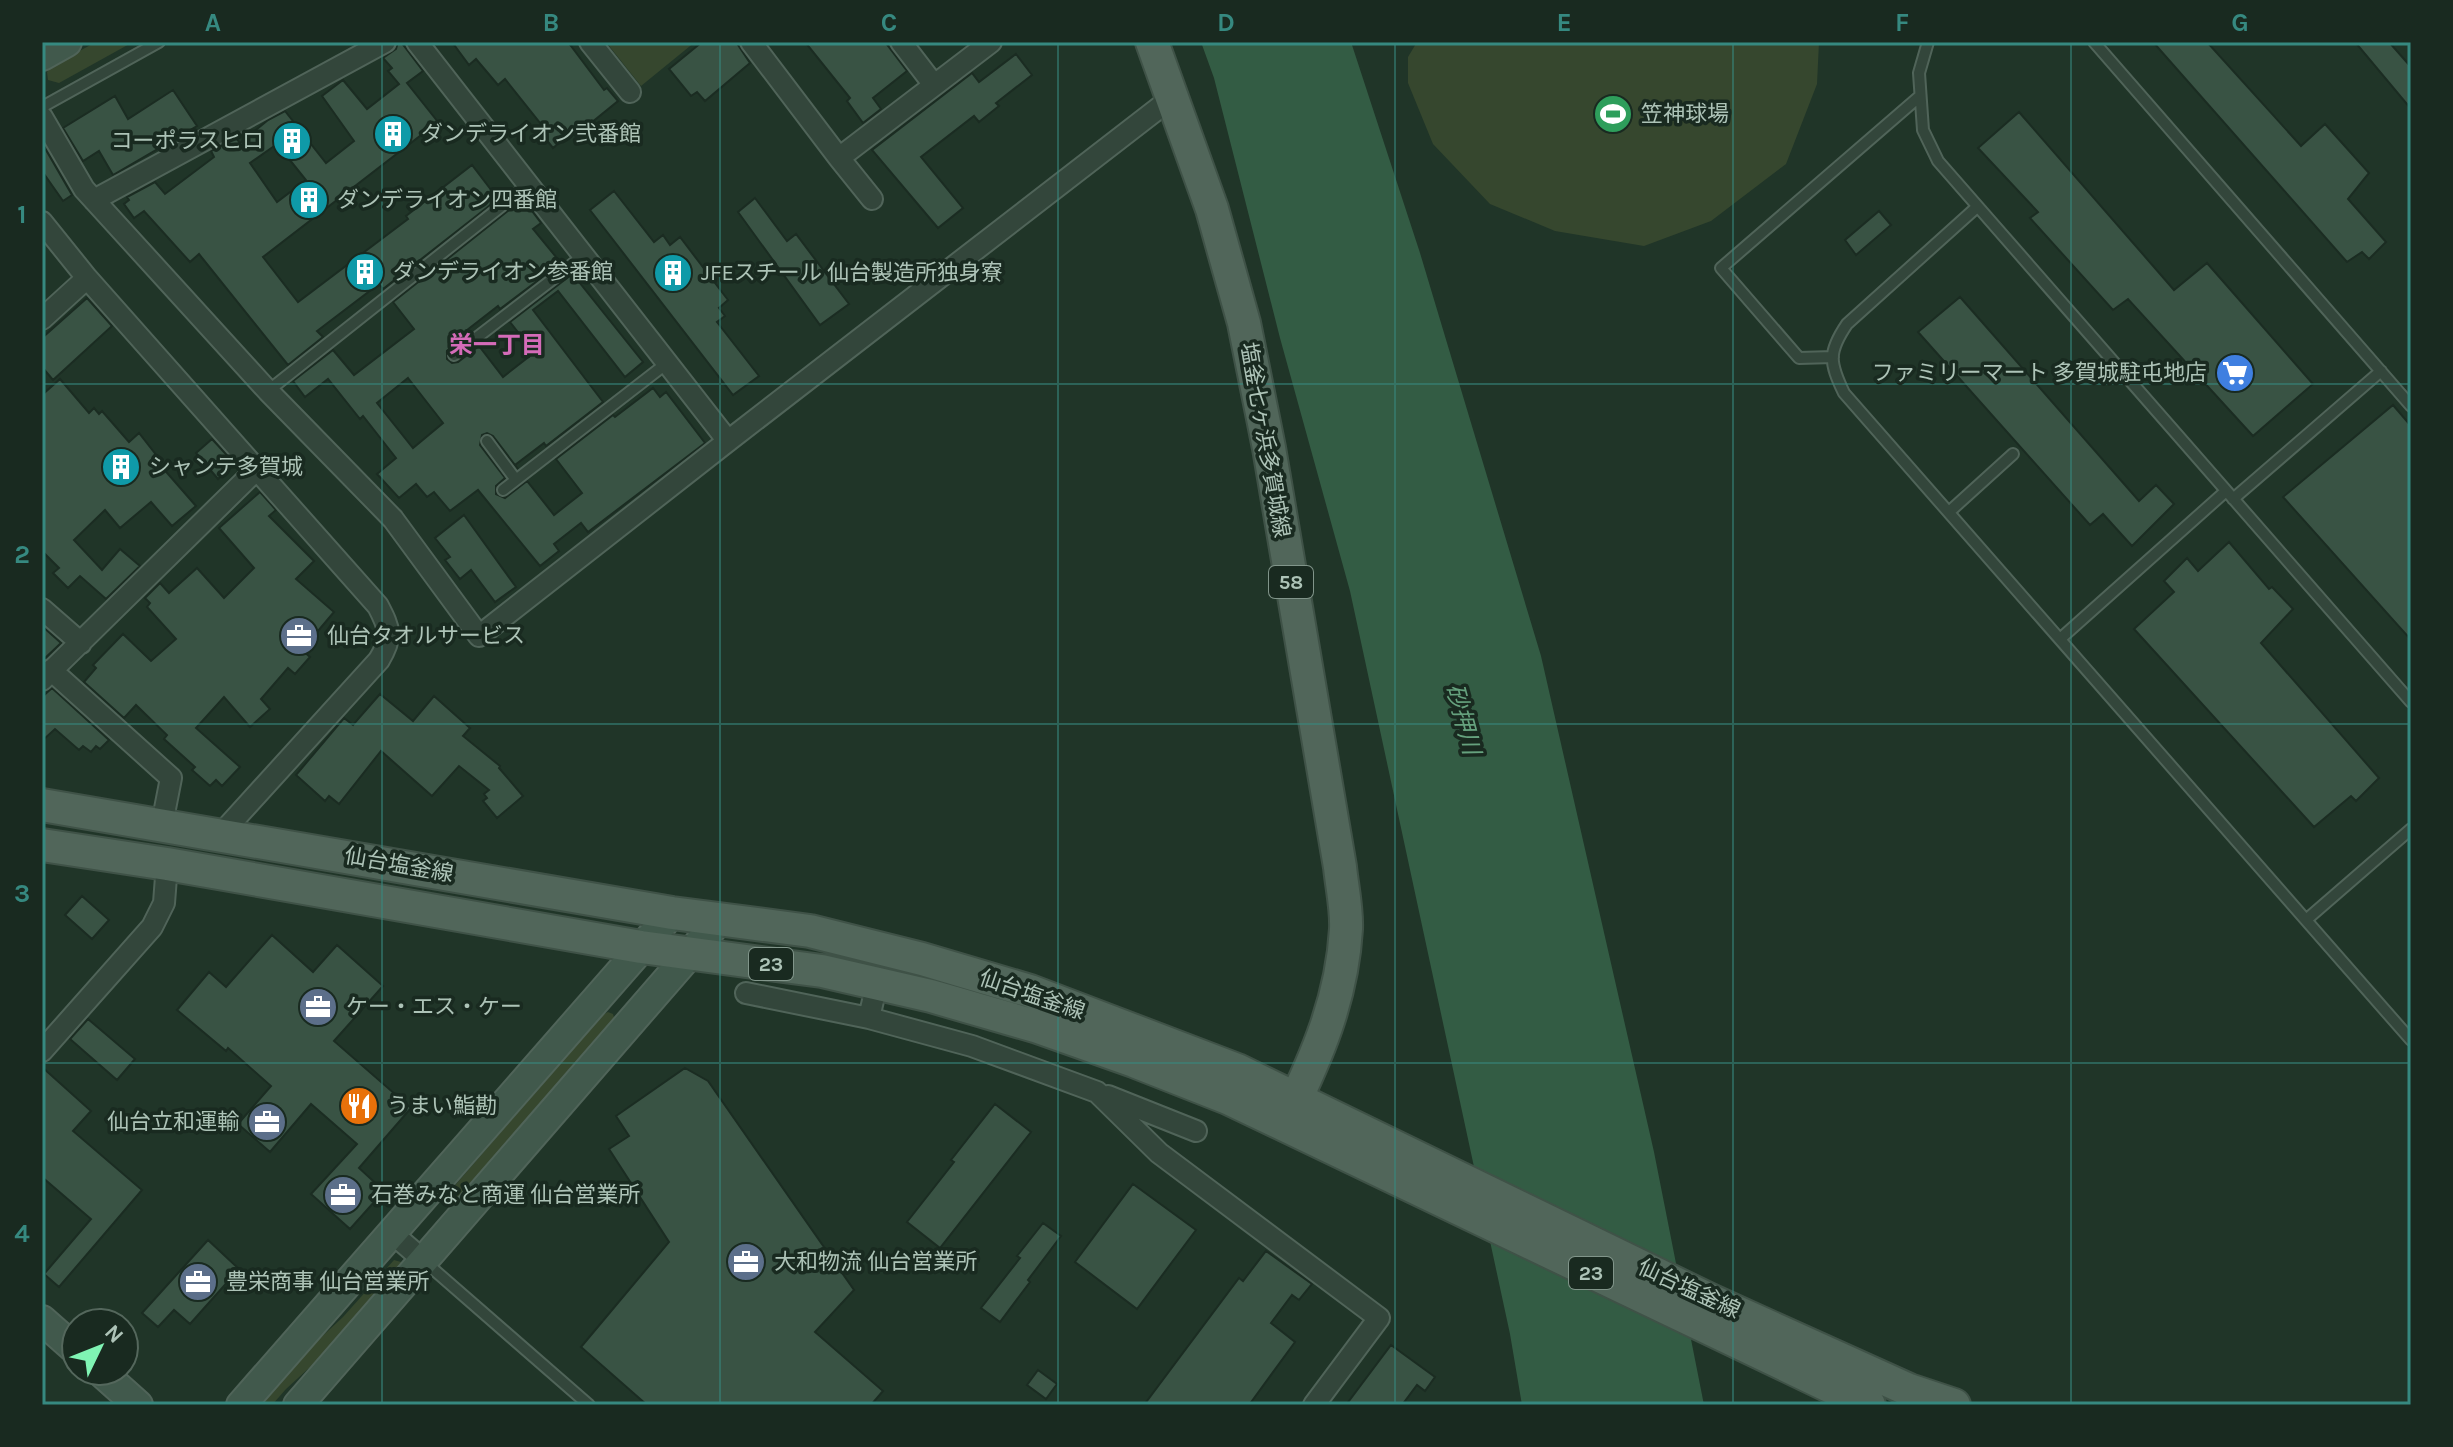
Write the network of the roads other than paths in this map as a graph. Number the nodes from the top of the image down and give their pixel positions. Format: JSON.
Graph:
{"nodes":[{"id":1,"x":67,"y":42,"type":"edge"},
{"id":2,"x":159,"y":42,"type":"edge"},
{"id":3,"x":385,"y":42,"type":"edge"},
{"id":4,"x":417,"y":42,"type":"edge"},
{"id":5,"x":590,"y":42,"type":"edge"},
{"id":6,"x":751,"y":42,"type":"edge"},
{"id":7,"x":901,"y":42,"type":"edge"},
{"id":8,"x":991,"y":42,"type":"edge"},
{"id":9,"x":1152,"y":42,"type":"edge"},
{"id":10,"x":1928,"y":42,"type":"edge"},
{"id":11,"x":2094,"y":42,"type":"edge"},
{"id":12,"x":42,"y":56,"type":"edge"},
{"id":13,"x":934,"y":85,"type":"junction"},
{"id":14,"x":630,"y":92,"type":"dead end"},
{"id":15,"x":1920,"y":96,"type":"junction"},
{"id":16,"x":1173,"y":97,"type":"junction"},
{"id":17,"x":42,"y":107,"type":"edge"},
{"id":18,"x":42,"y":117,"type":"edge"},
{"id":19,"x":839,"y":158,"type":"junction"},
{"id":20,"x":528,"y":185,"type":"junction"},
{"id":21,"x":872,"y":199,"type":"dead end"},
{"id":22,"x":94,"y":200,"type":"junction"},
{"id":23,"x":1977,"y":207,"type":"junction"},
{"id":24,"x":42,"y":222,"type":"edge"},
{"id":25,"x":583,"y":256,"type":"junction"},
{"id":26,"x":87,"y":278,"type":"junction"},
{"id":27,"x":42,"y":319,"type":"edge"},
{"id":28,"x":454,"y":355,"type":"dead end"},
{"id":29,"x":1833,"y":357,"type":"junction"},
{"id":30,"x":667,"y":363,"type":"junction"},
{"id":31,"x":2381,"y":371,"type":"junction"},
{"id":32,"x":268,"y":391,"type":"junction"},
{"id":33,"x":2411,"y":406,"type":"edge"},
{"id":34,"x":487,"y":441,"type":"dead end"},
{"id":35,"x":728,"y":441,"type":"junction"},
{"id":36,"x":2013,"y":454,"type":"dead end"},
{"id":37,"x":256,"y":470,"type":"junction"},
{"id":38,"x":516,"y":480,"type":"junction"},
{"id":39,"x":503,"y":490,"type":"dead end"},
{"id":40,"x":2230,"y":495,"type":"junction"},
{"id":41,"x":1949,"y":512,"type":"junction"},
{"id":42,"x":42,"y":609,"type":"edge"},
{"id":43,"x":2060,"y":639,"type":"junction"},
{"id":44,"x":81,"y":643,"type":"junction"},
{"id":45,"x":47,"y":675,"type":"edge"},
{"id":46,"x":2411,"y":702,"type":"edge"},
{"id":47,"x":42,"y":805,"type":"edge"},
{"id":48,"x":162,"y":824,"type":"junction"},
{"id":49,"x":2411,"y":829,"type":"edge"},
{"id":50,"x":221,"y":834,"type":"junction"},
{"id":51,"x":42,"y":845,"type":"edge"},
{"id":52,"x":167,"y":864,"type":"junction"},
{"id":53,"x":672,"y":913,"type":"junction"},
{"id":54,"x":721,"y":918,"type":"junction"},
{"id":55,"x":2306,"y":920,"type":"junction"},
{"id":56,"x":641,"y":947,"type":"junction"},
{"id":57,"x":689,"y":953,"type":"junction"},
{"id":58,"x":877,"y":983,"type":"junction"},
{"id":59,"x":746,"y":993,"type":"dead end"},
{"id":60,"x":869,"y":1018,"type":"junction"},
{"id":61,"x":2411,"y":1040,"type":"edge"},
{"id":62,"x":42,"y":1051,"type":"edge"},
{"id":63,"x":1097,"y":1092,"type":"junction"},
{"id":64,"x":1290,"y":1111,"type":"junction"},
{"id":65,"x":1196,"y":1131,"type":"dead end"},
{"id":66,"x":392,"y":1233,"type":"junction"},
{"id":67,"x":423,"y":1260,"type":"junction"},
{"id":68,"x":42,"y":1320,"type":"edge"},
{"id":69,"x":60,"y":1336,"type":"edge"},
{"id":70,"x":118,"y":1387,"type":"edge"},
{"id":71,"x":1907,"y":1397,"type":"edge"},
{"id":72,"x":138,"y":1405,"type":"edge"},
{"id":73,"x":241,"y":1405,"type":"edge"},
{"id":74,"x":298,"y":1405,"type":"edge"},
{"id":75,"x":589,"y":1405,"type":"edge"},
{"id":76,"x":1314,"y":1405,"type":"edge"},
{"id":77,"x":1869,"y":1405,"type":"edge"},
{"id":78,"x":1954,"y":1405,"type":"edge"}],
"edges":[{"from":1,"to":12,"type":"street"},
{"from":2,"to":17,"type":"lane"},
{"from":3,"to":22,"type":"street"},
{"from":4,"to":20,"type":"street"},
{"from":5,"to":14,"type":"street"},
{"from":6,"to":19,"type":"street"},
{"from":7,"to":13,"type":"street"},
{"from":8,"to":13,"type":"street"},
{"from":9,"to":16,"type":"main road","name":"塩釜七ヶ浜多賀城線","number":"58"},
{"from":10,"to":15,"type":"lane"},
{"from":11,"to":31,"type":"lane"},
{"from":13,"to":19,"type":"street"},
{"from":15,"to":23,"type":"lane"},
{"from":15,"to":29,"type":"lane"},
{"from":16,"to":35,"type":"street"},
{"from":16,"to":64,"type":"main road","name":"塩釜七ヶ浜多賀城線","number":"58"},
{"from":18,"to":22,"type":"street"},
{"from":19,"to":21,"type":"street"},
{"from":20,"to":25,"type":"street"},
{"from":20,"to":32,"type":"lane"},
{"from":22,"to":32,"type":"street"},
{"from":23,"to":29,"type":"lane"},
{"from":23,"to":40,"type":"lane"},
{"from":24,"to":26,"type":"street"},
{"from":25,"to":28,"type":"lane"},
{"from":25,"to":30,"type":"street"},
{"from":26,"to":27,"type":"street"},
{"from":26,"to":37,"type":"street"},
{"from":29,"to":41,"type":"lane"},
{"from":30,"to":35,"type":"street"},
{"from":30,"to":38,"type":"lane"},
{"from":31,"to":33,"type":"lane"},
{"from":31,"to":40,"type":"lane"},
{"from":32,"to":35,"type":"street"},
{"from":34,"to":38,"type":"lane"},
{"from":36,"to":41,"type":"lane"},
{"from":37,"to":44,"type":"street"},
{"from":37,"to":50,"type":"street"},
{"from":38,"to":39,"type":"lane"},
{"from":40,"to":43,"type":"lane"},
{"from":40,"to":46,"type":"lane"},
{"from":41,"to":43,"type":"lane"},
{"from":42,"to":44,"type":"street"},
{"from":43,"to":55,"type":"lane"},
{"from":44,"to":45,"type":"street"},
{"from":45,"to":48,"type":"street"},
{"from":47,"to":48,"type":"main road","name":"仙台塩釜線","number":"23"},
{"from":48,"to":50,"type":"main road","name":"仙台塩釜線","number":"23"},
{"from":49,"to":55,"type":"lane"},
{"from":50,"to":53,"type":"main road","name":"仙台塩釜線","number":"23"},
{"from":51,"to":52,"type":"main road","name":"仙台塩釜線","number":"23"},
{"from":52,"to":56,"type":"main road","name":"仙台塩釜線","number":"23"},
{"from":52,"to":62,"type":"street"},
{"from":53,"to":54,"type":"main road","name":"仙台塩釜線","number":"23"},
{"from":53,"to":56,"type":"street"},
{"from":54,"to":57,"type":"street"},
{"from":54,"to":64,"type":"main road","name":"仙台塩釜線","number":"23"},
{"from":55,"to":61,"type":"lane"},
{"from":56,"to":57,"type":"main road","name":"仙台塩釜線","number":"23"},
{"from":56,"to":66,"type":"street"},
{"from":57,"to":58,"type":"main road","name":"仙台塩釜線","number":"23"},
{"from":57,"to":67,"type":"street"},
{"from":58,"to":60,"type":"street"},
{"from":58,"to":64,"type":"main road","name":"仙台塩釜線","number":"23"},
{"from":59,"to":60,"type":"street"},
{"from":60,"to":63,"type":"street"},
{"from":63,"to":65,"type":"street"},
{"from":63,"to":76,"type":"street"},
{"from":64,"to":71,"type":"main road","name":"仙台塩釜線","number":"23"},
{"from":64,"to":77,"type":"main road","name":"仙台塩釜線","number":"23"},
{"from":66,"to":67,"type":"street"},
{"from":66,"to":73,"type":"street"},
{"from":67,"to":74,"type":"street"},
{"from":67,"to":75,"type":"lane"},
{"from":68,"to":69,"type":"street"},
{"from":70,"to":72,"type":"street"},
{"from":71,"to":78,"type":"main road","name":"仙台塩釜線","number":"23"}]}
